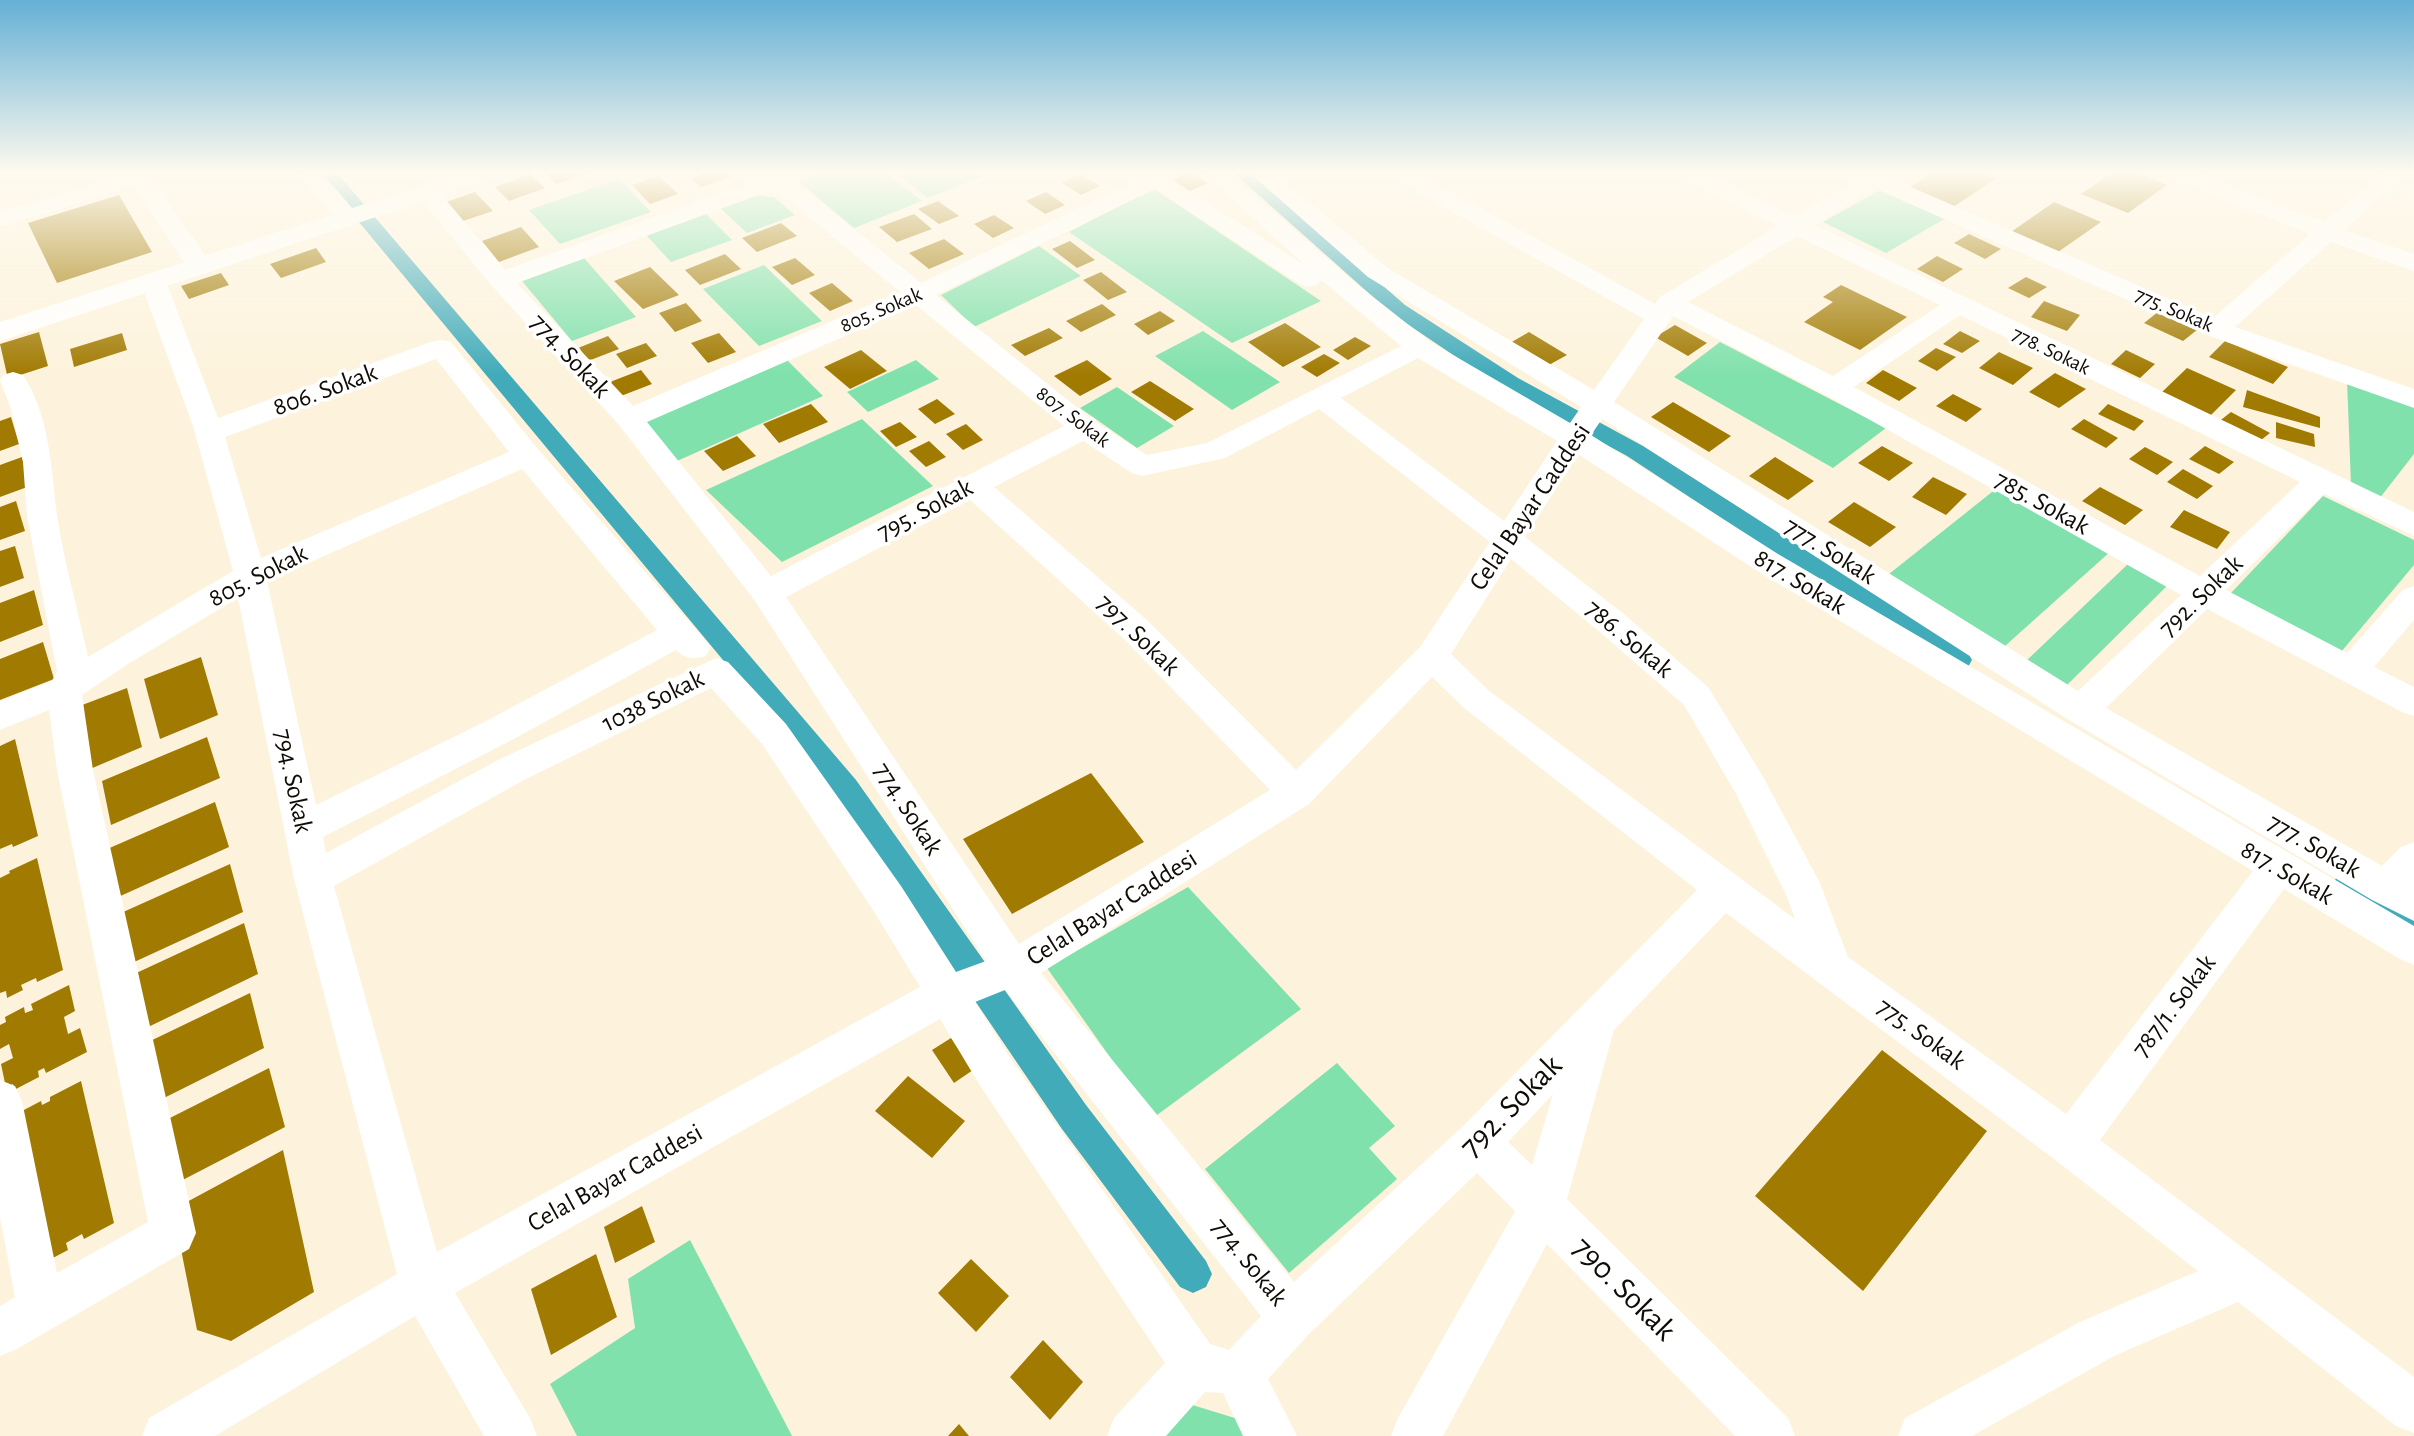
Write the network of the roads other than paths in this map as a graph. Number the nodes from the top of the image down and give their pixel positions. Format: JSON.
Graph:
{"nodes":[{"id":1,"x":182,"y":241,"type":"edge"},
{"id":2,"x":247,"y":241,"type":"edge"},
{"id":3,"x":267,"y":241,"type":"edge"},
{"id":4,"x":471,"y":241,"type":"edge"},
{"id":5,"x":607,"y":241,"type":"edge"},
{"id":6,"x":856,"y":241,"type":"edge"},
{"id":7,"x":1029,"y":241,"type":"edge"},
{"id":8,"x":1255,"y":241,"type":"edge"},
{"id":9,"x":1293,"y":241,"type":"edge"},
{"id":10,"x":1341,"y":241,"type":"edge"},
{"id":11,"x":1532,"y":241,"type":"edge"},
{"id":12,"x":1771,"y":241,"type":"edge"},
{"id":13,"x":1828,"y":241,"type":"edge"},
{"id":14,"x":2020,"y":241,"type":"edge"},
{"id":15,"x":2319,"y":241,"type":"edge"},
{"id":16,"x":2352,"y":241,"type":"edge"},
{"id":17,"x":192,"y":257,"type":"junction"},
{"id":18,"x":2414,"y":263,"type":"edge"},
{"id":19,"x":1377,"y":272,"type":"junction"},
{"id":20,"x":153,"y":281,"type":"junction"},
{"id":21,"x":500,"y":281,"type":"junction"},
{"id":22,"x":1344,"y":286,"type":"junction"},
{"id":23,"x":918,"y":294,"type":"junction"},
{"id":24,"x":1958,"y":305,"type":"junction"},
{"id":25,"x":1665,"y":310,"type":"junction"},
{"id":26,"x":1378,"y":314,"type":"junction"},
{"id":27,"x":0,"y":319,"type":"edge"},
{"id":28,"x":2216,"y":328,"type":"junction"},
{"id":29,"x":0,"y":332,"type":"edge"},
{"id":30,"x":1419,"y":347,"type":"junction"},
{"id":31,"x":13,"y":381,"type":"dead end"},
{"id":32,"x":1834,"y":387,"type":"junction"},
{"id":33,"x":1321,"y":397,"type":"junction"},
{"id":34,"x":2414,"y":399,"type":"edge"},
{"id":35,"x":1599,"y":405,"type":"junction"},
{"id":36,"x":629,"y":419,"type":"junction"},
{"id":37,"x":1084,"y":428,"type":"junction"},
{"id":38,"x":209,"y":432,"type":"junction"},
{"id":39,"x":1574,"y":438,"type":"junction"},
{"id":40,"x":527,"y":456,"type":"junction"},
{"id":41,"x":2319,"y":481,"type":"junction"},
{"id":42,"x":972,"y":485,"type":"junction"},
{"id":43,"x":2408,"y":513,"type":"edge"},
{"id":44,"x":1507,"y":539,"type":"junction"},
{"id":45,"x":250,"y":576,"type":"junction"},
{"id":46,"x":766,"y":593,"type":"junction"},
{"id":47,"x":2204,"y":593,"type":"junction"},
{"id":48,"x":2414,"y":598,"type":"edge"},
{"id":49,"x":680,"y":633,"type":"junction"},
{"id":50,"x":1432,"y":656,"type":"junction"},
{"id":51,"x":2353,"y":669,"type":"junction"},
{"id":52,"x":716,"y":671,"type":"junction"},
{"id":53,"x":64,"y":690,"type":"junction"},
{"id":54,"x":2414,"y":703,"type":"edge"},
{"id":55,"x":2081,"y":710,"type":"junction"},
{"id":56,"x":0,"y":716,"type":"edge"},
{"id":57,"x":1296,"y":793,"type":"junction"},
{"id":58,"x":304,"y":829,"type":"junction"},
{"id":59,"x":2414,"y":858,"type":"edge"},
{"id":60,"x":2278,"y":868,"type":"junction"},
{"id":61,"x":313,"y":879,"type":"junction"},
{"id":62,"x":1724,"y":889,"type":"junction"},
{"id":63,"x":2400,"y":896,"type":"edge"},
{"id":64,"x":2414,"y":947,"type":"edge"},
{"id":65,"x":1832,"y":968,"type":"junction"},
{"id":66,"x":1013,"y":969,"type":"junction"},
{"id":67,"x":945,"y":995,"type":"junction"},
{"id":68,"x":1597,"y":1019,"type":"junction"},
{"id":69,"x":0,"y":1101,"type":"edge"},
{"id":70,"x":1478,"y":1142,"type":"junction"},
{"id":71,"x":2070,"y":1144,"type":"junction"},
{"id":72,"x":1542,"y":1206,"type":"junction"},
{"id":73,"x":2243,"y":1276,"type":"junction"},
{"id":74,"x":424,"y":1285,"type":"junction"},
{"id":75,"x":41,"y":1309,"type":"junction"},
{"id":76,"x":1292,"y":1317,"type":"junction"},
{"id":77,"x":0,"y":1332,"type":"edge"},
{"id":78,"x":1218,"y":1370,"type":"junction"},
{"id":79,"x":2414,"y":1408,"type":"edge"},
{"id":80,"x":167,"y":1436,"type":"edge"},
{"id":81,"x":512,"y":1436,"type":"edge"},
{"id":82,"x":1132,"y":1436,"type":"edge"},
{"id":83,"x":1272,"y":1436,"type":"edge"},
{"id":84,"x":1416,"y":1436,"type":"edge"},
{"id":85,"x":1770,"y":1436,"type":"edge"},
{"id":86,"x":1923,"y":1436,"type":"edge"}],
"edges":[{"from":1,"to":17,"type":"street"},
{"from":2,"to":17,"type":"main road"},
{"from":3,"to":20,"type":"main road"},
{"from":4,"to":21,"type":"street","name":"774. Sokak"},
{"from":5,"to":21,"type":"street"},
{"from":6,"to":23,"type":"street","name":"807. Sokak"},
{"from":7,"to":23,"type":"street","name":"805. Sokak"},
{"from":8,"to":26,"type":"street"},
{"from":9,"to":22,"type":"street","name":"817. Sokak"},
{"from":10,"to":19,"type":"street","name":"777. Sokak"},
{"from":11,"to":25,"type":"street","name":"785. Sokak"},
{"from":12,"to":25,"type":"street","name":"Celal Bayar Caddesi"},
{"from":13,"to":24,"type":"street","name":"778. Sokak"},
{"from":14,"to":28,"type":"street","name":"775. Sokak"},
{"from":15,"to":28,"type":"street"},
{"from":16,"to":18,"type":"street"},
{"from":17,"to":27,"type":"main road"},
{"from":19,"to":22,"type":"street"},
{"from":19,"to":35,"type":"street","name":"777. Sokak"},
{"from":20,"to":29,"type":"main road"},
{"from":20,"to":38,"type":"street","name":"794. Sokak"},
{"from":21,"to":36,"type":"street","name":"774. Sokak"},
{"from":22,"to":26,"type":"street","name":"817. Sokak"},
{"from":23,"to":36,"type":"street","name":"805. Sokak"},
{"from":23,"to":37,"type":"street","name":"807. Sokak"},
{"from":24,"to":32,"type":"street"},
{"from":24,"to":41,"type":"street","name":"778. Sokak"},
{"from":25,"to":32,"type":"street","name":"785. Sokak"},
{"from":25,"to":35,"type":"street","name":"Celal Bayar Caddesi"},
{"from":26,"to":30,"type":"street","name":"817. Sokak"},
{"from":28,"to":34,"type":"street","name":"775. Sokak"},
{"from":30,"to":33,"type":"street","name":"807. Sokak"},
{"from":30,"to":39,"type":"street","name":"817. Sokak"},
{"from":31,"to":53,"type":"street"},
{"from":32,"to":47,"type":"street","name":"785. Sokak"},
{"from":33,"to":37,"type":"street","name":"807. Sokak"},
{"from":33,"to":44,"type":"street","name":"786. Sokak"},
{"from":35,"to":39,"type":"street","name":"Celal Bayar Caddesi"},
{"from":35,"to":55,"type":"street","name":"777. Sokak"},
{"from":36,"to":46,"type":"street","name":"774. Sokak"},
{"from":37,"to":42,"type":"street","name":"795. Sokak"},
{"from":38,"to":40,"type":"street","name":"806. Sokak"},
{"from":38,"to":45,"type":"street","name":"794. Sokak"},
{"from":39,"to":44,"type":"street","name":"Celal Bayar Caddesi"},
{"from":39,"to":60,"type":"street","name":"817. Sokak"},
{"from":40,"to":45,"type":"street","name":"805. Sokak"},
{"from":40,"to":49,"type":"street"},
{"from":41,"to":43,"type":"street","name":"778. Sokak"},
{"from":41,"to":47,"type":"street","name":"792. Sokak"},
{"from":42,"to":46,"type":"street","name":"795. Sokak"},
{"from":42,"to":57,"type":"street","name":"797. Sokak"},
{"from":44,"to":50,"type":"street","name":"Celal Bayar Caddesi"},
{"from":44,"to":65,"type":"street","name":"786. Sokak"},
{"from":45,"to":53,"type":"street","name":"805. Sokak"},
{"from":45,"to":58,"type":"street","name":"794. Sokak"},
{"from":46,"to":66,"type":"street","name":"774. Sokak"},
{"from":47,"to":51,"type":"street","name":"785. Sokak"},
{"from":47,"to":55,"type":"street","name":"792. Sokak"},
{"from":48,"to":51,"type":"street"},
{"from":49,"to":52,"type":"street"},
{"from":49,"to":58,"type":"street"},
{"from":50,"to":57,"type":"street","name":"Celal Bayar Caddesi"},
{"from":50,"to":62,"type":"street","name":"775. Sokak"},
{"from":51,"to":54,"type":"street","name":"785. Sokak"},
{"from":52,"to":61,"type":"street","name":"1038 Sokak"},
{"from":52,"to":67,"type":"street","name":"1038 Sokak"},
{"from":53,"to":56,"type":"street","name":"805. Sokak"},
{"from":53,"to":75,"type":"street"},
{"from":55,"to":63,"type":"street","name":"777. Sokak"},
{"from":57,"to":66,"type":"street","name":"Celal Bayar Caddesi"},
{"from":58,"to":61,"type":"street","name":"794. Sokak"},
{"from":59,"to":63,"type":"street"},
{"from":60,"to":64,"type":"street","name":"817. Sokak"},
{"from":60,"to":71,"type":"street","name":"787/1. Sokak"},
{"from":61,"to":74,"type":"street","name":"794. Sokak"},
{"from":62,"to":65,"type":"street","name":"775. Sokak"},
{"from":62,"to":68,"type":"street","name":"792. Sokak"},
{"from":65,"to":71,"type":"street","name":"775. Sokak"},
{"from":66,"to":67,"type":"street","name":"Celal Bayar Caddesi"},
{"from":66,"to":76,"type":"street","name":"774. Sokak"},
{"from":67,"to":74,"type":"street","name":"Celal Bayar Caddesi"},
{"from":67,"to":78,"type":"street","name":"1038 Sokak"},
{"from":68,"to":70,"type":"street","name":"792. Sokak"},
{"from":68,"to":72,"type":"street"},
{"from":69,"to":75,"type":"street"},
{"from":70,"to":72,"type":"street","name":"790. Sokak"},
{"from":70,"to":76,"type":"street","name":"792. Sokak"},
{"from":71,"to":73,"type":"street","name":"775. Sokak"},
{"from":72,"to":84,"type":"street"},
{"from":72,"to":85,"type":"street","name":"790. Sokak"},
{"from":73,"to":79,"type":"street","name":"775. Sokak"},
{"from":73,"to":86,"type":"street"},
{"from":74,"to":80,"type":"street","name":"Celal Bayar Caddesi"},
{"from":74,"to":81,"type":"street","name":"794. Sokak"},
{"from":75,"to":77,"type":"street"},
{"from":76,"to":78,"type":"street","name":"774. Sokak"},
{"from":78,"to":82,"type":"street","name":"774. Sokak"},
{"from":78,"to":83,"type":"street"}]}
